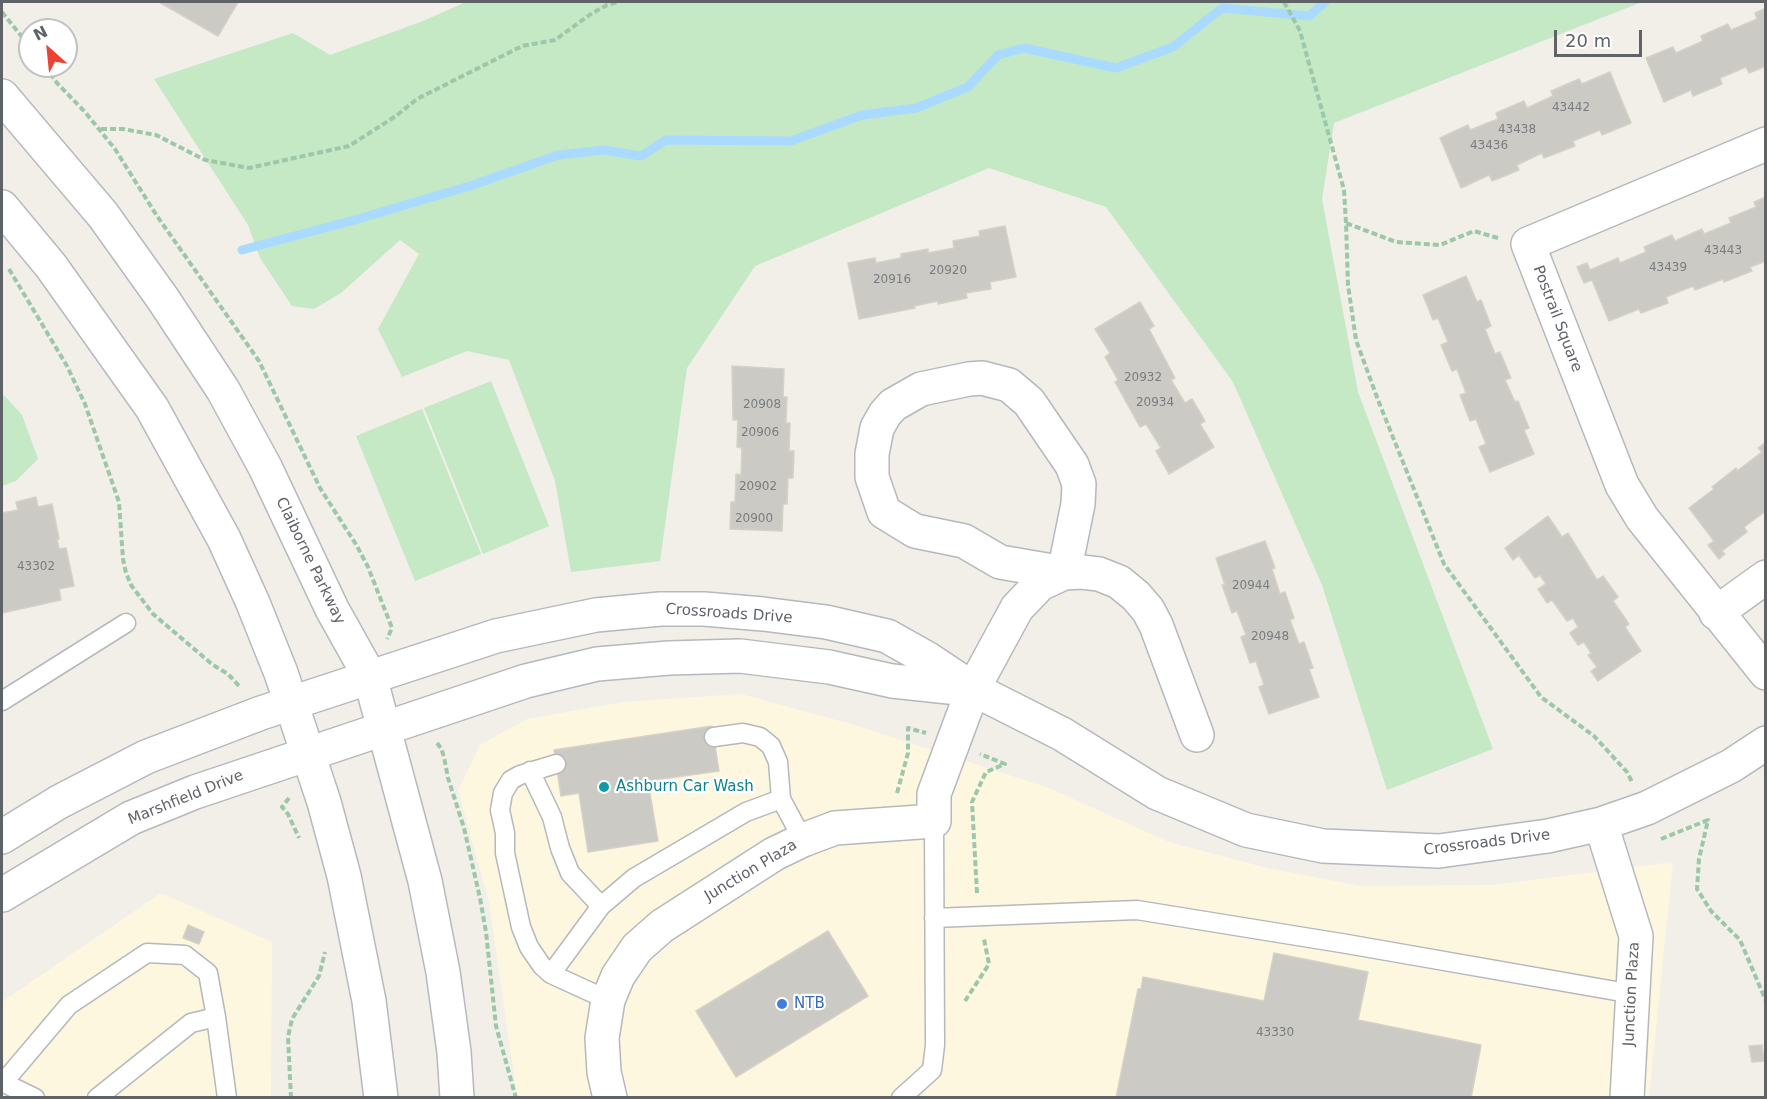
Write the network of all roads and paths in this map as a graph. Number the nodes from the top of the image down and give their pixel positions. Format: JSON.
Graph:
{"nodes":[{"id":1,"x":619,"y":2,"type":"edge"},
{"id":2,"x":1284,"y":2,"type":"edge"},
{"id":3,"x":2,"y":12,"type":"edge"},
{"id":4,"x":18,"y":32,"type":"edge"},
{"id":5,"x":53,"y":78,"type":"edge"},
{"id":6,"x":2,"y":96,"type":"edge"},
{"id":7,"x":1766,"y":144,"type":"edge"},
{"id":8,"x":2,"y":207,"type":"edge"},
{"id":9,"x":1346,"y":223,"type":"junction"},
{"id":10,"x":1528,"y":244,"type":"junction"},
{"id":11,"x":7,"y":265,"type":"dead end"},
{"id":12,"x":1064,"y":573,"type":"junction"},
{"id":13,"x":1766,"y":577,"type":"edge"},
{"id":14,"x":1716,"y":613,"type":"junction"},
{"id":15,"x":126,"y":623,"type":"dead end"},
{"id":16,"x":1766,"y":673,"type":"edge"},
{"id":17,"x":370,"y":677,"type":"junction"},
{"id":18,"x":973,"y":689,"type":"junction"},
{"id":19,"x":2,"y":701,"type":"edge"},
{"id":20,"x":276,"y":708,"type":"junction"},
{"id":21,"x":385,"y":729,"type":"junction"},
{"id":22,"x":1197,"y":735,"type":"dead end"},
{"id":23,"x":714,"y":737,"type":"dead end"},
{"id":24,"x":954,"y":742,"type":"junction"},
{"id":25,"x":1766,"y":743,"type":"edge"},
{"id":26,"x":294,"y":758,"type":"junction"},
{"id":27,"x":556,"y":764,"type":"dead end"},
{"id":28,"x":530,"y":771,"type":"junction"},
{"id":29,"x":781,"y":799,"type":"junction"},
{"id":30,"x":1647,"y":808,"type":"junction"},
{"id":31,"x":934,"y":821,"type":"junction"},
{"id":32,"x":900,"y":823,"type":"junction"},
{"id":33,"x":1601,"y":824,"type":"junction"},
{"id":34,"x":2,"y":837,"type":"edge"},
{"id":35,"x":803,"y":840,"type":"junction"},
{"id":36,"x":302,"y":845,"type":"dead end"},
{"id":37,"x":2,"y":895,"type":"edge"},
{"id":38,"x":602,"y":906,"type":"junction"},
{"id":39,"x":980,"y":917,"type":"junction"},
{"id":40,"x":934,"y":918,"type":"junction"},
{"id":41,"x":325,"y":949,"type":"dead end"},
{"id":42,"x":551,"y":974,"type":"junction"},
{"id":43,"x":1633,"y":994,"type":"junction"},
{"id":44,"x":608,"y":1000,"type":"junction"},
{"id":45,"x":965,"y":1001,"type":"dead end"},
{"id":46,"x":1766,"y":1002,"type":"edge"},
{"id":47,"x":216,"y":1017,"type":"junction"},
{"id":48,"x":2,"y":1083,"type":"edge"},
{"id":49,"x":35,"y":1098,"type":"edge"},
{"id":50,"x":97,"y":1098,"type":"edge"},
{"id":51,"x":227,"y":1098,"type":"edge"},
{"id":52,"x":291,"y":1098,"type":"edge"},
{"id":53,"x":381,"y":1098,"type":"edge"},
{"id":54,"x":457,"y":1098,"type":"edge"},
{"id":55,"x":610,"y":1098,"type":"edge"},
{"id":56,"x":901,"y":1098,"type":"edge"},
{"id":57,"x":1627,"y":1098,"type":"edge"}],
"edges":[{"from":1,"to":5,"type":"path"},
{"from":2,"to":9,"type":"path"},
{"from":3,"to":4,"type":"path"},
{"from":6,"to":17,"type":"street","name":"Claiborne Parkway"},
{"from":7,"to":10,"type":"street"},
{"from":8,"to":20,"type":"street"},
{"from":9,"to":10,"type":"path"},
{"from":9,"to":30,"type":"path"},
{"from":10,"to":14,"type":"street","name":"Postrail Square"},
{"from":11,"to":20,"type":"path"},
{"from":12,"to":12,"type":"street"},
{"from":12,"to":18,"type":"street"},
{"from":12,"to":22,"type":"street"},
{"from":13,"to":14,"type":"street"},
{"from":14,"to":16,"type":"street","name":"Postrail Square"},
{"from":15,"to":19,"type":"lane"},
{"from":17,"to":18,"type":"street","name":"Crossroads Drive"},
{"from":17,"to":20,"type":"street"},
{"from":17,"to":21,"type":"street","name":"Claiborne Parkway"},
{"from":18,"to":21,"type":"street","name":"Crossroads Drive"},
{"from":18,"to":24,"type":"street"},
{"from":18,"to":33,"type":"street","name":"Crossroads Drive"},
{"from":20,"to":26,"type":"street"},
{"from":20,"to":34,"type":"street"},
{"from":21,"to":26,"type":"street","name":"Marshfield Drive"},
{"from":21,"to":54,"type":"street","name":"Claiborne Parkway"},
{"from":23,"to":29,"type":"lane"},
{"from":24,"to":31,"type":"street"},
{"from":24,"to":32,"type":"path"},
{"from":24,"to":39,"type":"path"},
{"from":25,"to":30,"type":"street","name":"Crossroads Drive"},
{"from":26,"to":36,"type":"path"},
{"from":26,"to":37,"type":"street","name":"Marshfield Drive"},
{"from":26,"to":53,"type":"street"},
{"from":27,"to":28,"type":"lane"},
{"from":28,"to":38,"type":"lane"},
{"from":28,"to":42,"type":"lane"},
{"from":29,"to":35,"type":"lane"},
{"from":29,"to":38,"type":"lane"},
{"from":30,"to":33,"type":"street","name":"Crossroads Drive"},
{"from":30,"to":46,"type":"path"},
{"from":31,"to":32,"type":"street","name":"Junction Plaza"},
{"from":31,"to":40,"type":"lane"},
{"from":32,"to":35,"type":"street","name":"Junction Plaza"},
{"from":33,"to":43,"type":"street","name":"Junction Plaza"},
{"from":35,"to":44,"type":"street","name":"Junction Plaza"},
{"from":38,"to":42,"type":"lane"},
{"from":39,"to":40,"type":"lane"},
{"from":39,"to":43,"type":"lane"},
{"from":39,"to":45,"type":"path"},
{"from":40,"to":56,"type":"lane"},
{"from":41,"to":52,"type":"path"},
{"from":42,"to":44,"type":"lane"},
{"from":43,"to":57,"type":"street","name":"Junction Plaza"},
{"from":44,"to":55,"type":"street","name":"Junction Plaza"},
{"from":47,"to":48,"type":"lane"},
{"from":47,"to":50,"type":"lane"},
{"from":47,"to":51,"type":"lane"},
{"from":48,"to":49,"type":"lane"}]}
